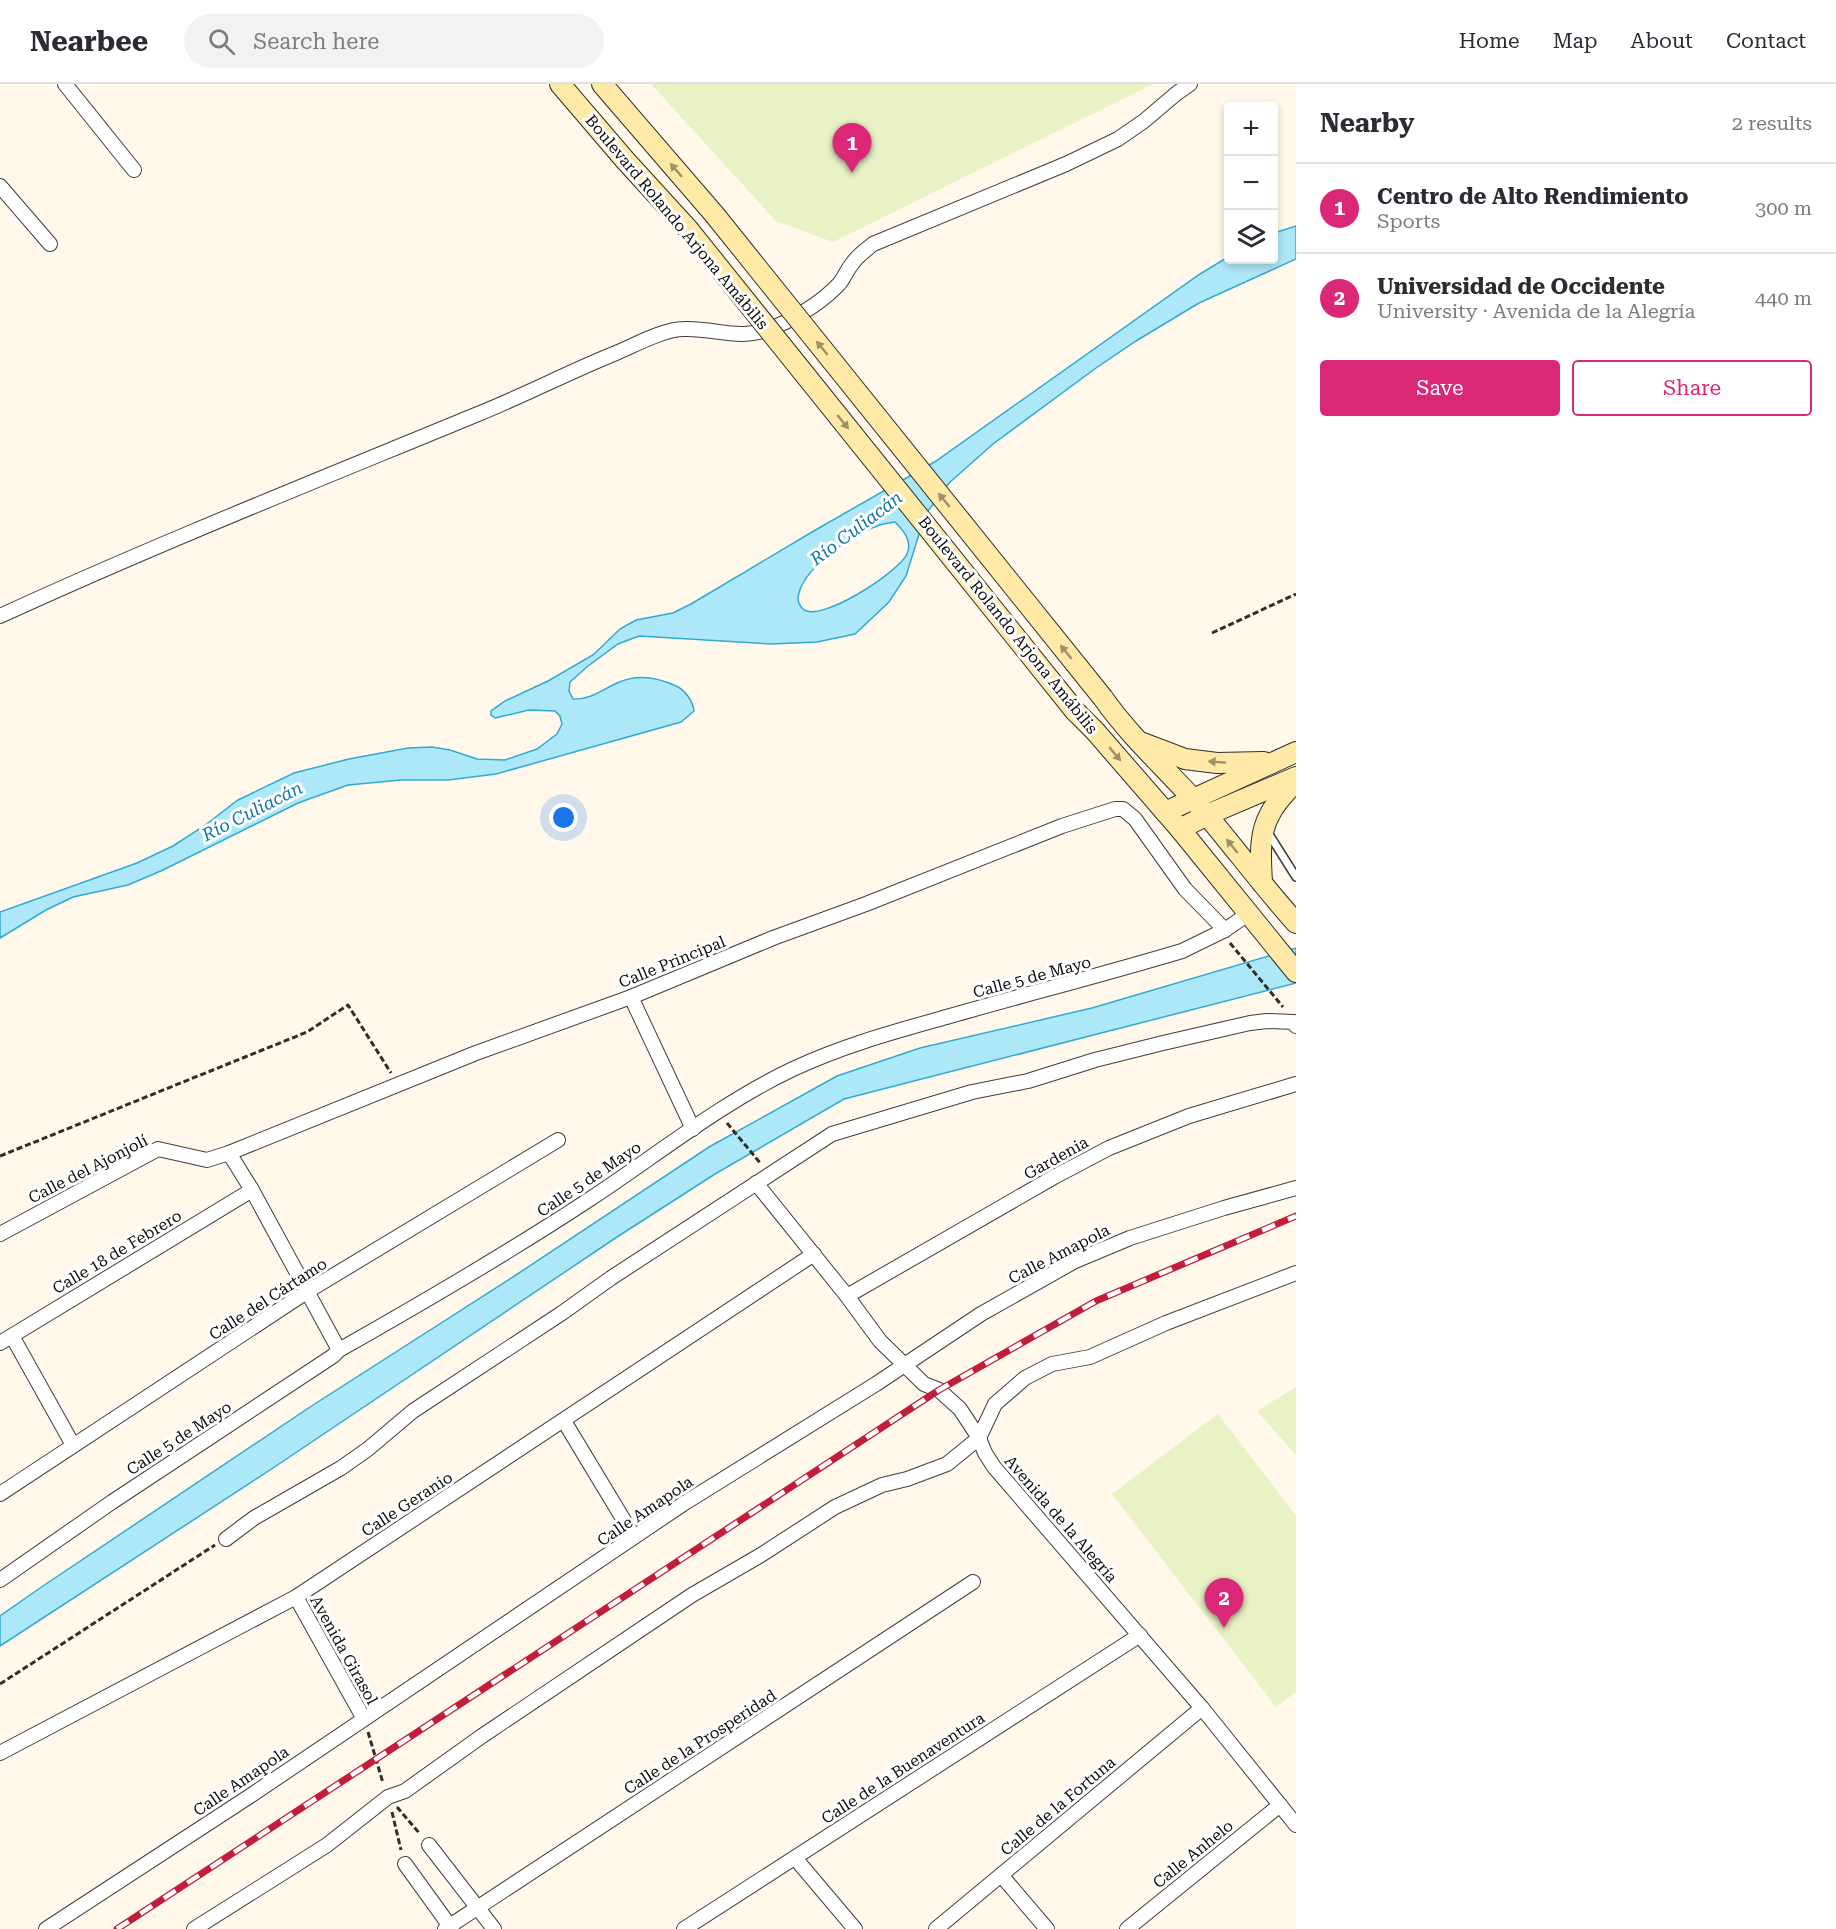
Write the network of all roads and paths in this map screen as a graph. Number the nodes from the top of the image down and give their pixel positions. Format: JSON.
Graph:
{"nodes":[{"id":1,"x":65,"y":84,"type":"edge"},
{"id":2,"x":560,"y":84,"type":"edge"},
{"id":3,"x":602,"y":84,"type":"edge"},
{"id":4,"x":1190,"y":84,"type":"edge"},
{"id":5,"x":134,"y":170,"type":"dead end"},
{"id":6,"x":0,"y":186,"type":"edge"},
{"id":7,"x":50,"y":244,"type":"dead end"},
{"id":8,"x":1296,"y":594,"type":"edge"},
{"id":9,"x":0,"y":616,"type":"edge"},
{"id":10,"x":1212,"y":633,"type":"dead end"},
{"id":11,"x":1138,"y":741,"type":"junction"},
{"id":12,"x":1296,"y":752,"type":"edge"},
{"id":13,"x":1275,"y":761,"type":"junction"},
{"id":14,"x":1294,"y":788,"type":"edge"},
{"id":15,"x":1193,"y":800,"type":"junction"},
{"id":16,"x":1165,"y":812,"type":"junction"},
{"id":17,"x":1207,"y":815,"type":"junction"},
{"id":18,"x":1264,"y":826,"type":"junction"},
{"id":19,"x":1180,"y":829,"type":"junction"},
{"id":20,"x":1296,"y":877,"type":"edge"},
{"id":21,"x":1262,"y":883,"type":"junction"},
{"id":22,"x":1248,"y":914,"type":"junction"},
{"id":23,"x":1295,"y":920,"type":"edge"},
{"id":24,"x":1227,"y":937,"type":"junction"},
{"id":25,"x":1296,"y":972,"type":"edge"},
{"id":26,"x":631,"y":997,"type":"junction"},
{"id":27,"x":1287,"y":1012,"type":"dead end"},
{"id":28,"x":1296,"y":1026,"type":"edge"},
{"id":29,"x":398,"y":1084,"type":"junction"},
{"id":30,"x":1296,"y":1084,"type":"edge"},
{"id":31,"x":728,"y":1125,"type":"dead end"},
{"id":32,"x":693,"y":1129,"type":"junction"},
{"id":33,"x":558,"y":1140,"type":"dead end"},
{"id":34,"x":229,"y":1153,"type":"junction"},
{"id":35,"x":0,"y":1156,"type":"edge"},
{"id":36,"x":762,"y":1166,"type":"dead end"},
{"id":37,"x":756,"y":1183,"type":"junction"},
{"id":38,"x":1296,"y":1188,"type":"edge"},
{"id":39,"x":252,"y":1190,"type":"junction"},
{"id":40,"x":0,"y":1234,"type":"edge"},
{"id":41,"x":814,"y":1254,"type":"junction"},
{"id":42,"x":1296,"y":1273,"type":"edge"},
{"id":43,"x":308,"y":1291,"type":"junction"},
{"id":44,"x":847,"y":1296,"type":"junction"},
{"id":45,"x":6,"y":1339,"type":"edge"},
{"id":46,"x":339,"y":1350,"type":"junction"},
{"id":47,"x":903,"y":1365,"type":"junction"},
{"id":48,"x":564,"y":1421,"type":"junction"},
{"id":49,"x":979,"y":1438,"type":"junction"},
{"id":50,"x":74,"y":1445,"type":"junction"},
{"id":51,"x":0,"y":1494,"type":"edge"},
{"id":52,"x":634,"y":1537,"type":"junction"},
{"id":53,"x":226,"y":1539,"type":"joint"},
{"id":54,"x":0,"y":1580,"type":"edge"},
{"id":55,"x":973,"y":1582,"type":"dead end"},
{"id":56,"x":296,"y":1597,"type":"junction"},
{"id":57,"x":1140,"y":1635,"type":"junction"},
{"id":58,"x":0,"y":1684,"type":"edge"},
{"id":59,"x":1202,"y":1708,"type":"junction"},
{"id":60,"x":364,"y":1719,"type":"junction"},
{"id":61,"x":0,"y":1753,"type":"edge"},
{"id":62,"x":388,"y":1797,"type":"junction"},
{"id":63,"x":1280,"y":1805,"type":"junction"},
{"id":64,"x":1296,"y":1825,"type":"edge"},
{"id":65,"x":429,"y":1845,"type":"joint"},
{"id":66,"x":795,"y":1858,"type":"junction"},
{"id":67,"x":405,"y":1864,"type":"dead end"},
{"id":68,"x":1001,"y":1875,"type":"junction"},
{"id":69,"x":477,"y":1909,"type":"junction"},
{"id":70,"x":449,"y":1928,"type":"edge"},
{"id":71,"x":46,"y":1929,"type":"edge"},
{"id":72,"x":194,"y":1929,"type":"edge"},
{"id":73,"x":494,"y":1929,"type":"edge"},
{"id":74,"x":684,"y":1929,"type":"edge"},
{"id":75,"x":855,"y":1929,"type":"edge"},
{"id":76,"x":936,"y":1929,"type":"edge"},
{"id":77,"x":1047,"y":1929,"type":"edge"},
{"id":78,"x":1127,"y":1929,"type":"edge"}],
"edges":[{"from":1,"to":5,"type":"street"},
{"from":2,"to":16,"type":"main road","name":"Boulevard Rolando Arjona Amábilis","one_way":true,"bridge":true},
{"from":11,"to":3,"type":"main road","name":"Boulevard Rolando Arjona Amábilis","one_way":true,"bridge":true},
{"from":4,"to":9,"type":"street"},
{"from":6,"to":7,"type":"street"},
{"from":8,"to":10,"type":"path"},
{"from":13,"to":11,"type":"main road","one_way":true},
{"from":11,"to":15,"type":"main road","name":"Boulevard Rolando Arjona Amábilis"},
{"from":12,"to":13,"type":"main road"},
{"from":13,"to":15,"type":"main road"},
{"from":14,"to":17,"type":"main road"},
{"from":14,"to":18,"type":"main road"},
{"from":15,"to":16,"type":"main road"},
{"from":15,"to":17,"type":"main road","name":"Boulevard Rolando Arjona Amábilis"},
{"from":16,"to":19,"type":"main road","name":"Boulevard Rolando Arjona Amábilis"},
{"from":17,"to":19,"type":"main road"},
{"from":21,"to":17,"type":"main road","name":"Boulevard Rolando Arjona Amábilis","one_way":true},
{"from":18,"to":20,"type":"lane"},
{"from":18,"to":21,"type":"main road"},
{"from":19,"to":22,"type":"main road","name":"Boulevard Rolando Arjona Amábilis"},
{"from":21,"to":23,"type":"main road","name":"Boulevard Rolando Arjona Amábilis"},
{"from":22,"to":24,"type":"street","name":"Calle 5 de Mayo"},
{"from":22,"to":25,"type":"main road","name":"Boulevard Rolando Arjona Amábilis"},
{"from":24,"to":26,"type":"street","name":"Calle Principal"},
{"from":24,"to":27,"type":"path"},
{"from":24,"to":32,"type":"street","name":"Calle 5 de Mayo"},
{"from":26,"to":29,"type":"street","name":"Calle Principal"},
{"from":26,"to":32,"type":"street"},
{"from":28,"to":37,"type":"street"},
{"from":29,"to":34,"type":"street","name":"Calle Principal"},
{"from":29,"to":35,"type":"path"},
{"from":30,"to":44,"type":"street","name":"Gardenia"},
{"from":31,"to":36,"type":"path"},
{"from":32,"to":46,"type":"street","name":"Calle 5 de Mayo"},
{"from":33,"to":43,"type":"street","name":"Calle del Cártamo"},
{"from":34,"to":39,"type":"street"},
{"from":34,"to":40,"type":"street","name":"Calle del Ajonjolí"},
{"from":37,"to":41,"type":"street","name":"Avenida de la Alegría"},
{"from":37,"to":53,"type":"street"},
{"from":38,"to":47,"type":"street","name":"Calle Amapola"},
{"from":39,"to":43,"type":"street"},
{"from":39,"to":45,"type":"street","name":"Calle 18 de Febrero"},
{"from":41,"to":44,"type":"street","name":"Avenida de la Alegría"},
{"from":41,"to":48,"type":"street","name":"Calle Geranio"},
{"from":42,"to":49,"type":"street"},
{"from":43,"to":46,"type":"street"},
{"from":43,"to":50,"type":"street","name":"Calle del Cártamo"},
{"from":44,"to":47,"type":"street","name":"Avenida de la Alegría"},
{"from":45,"to":50,"type":"street"},
{"from":46,"to":54,"type":"street","name":"Calle 5 de Mayo"},
{"from":47,"to":49,"type":"street","name":"Avenida de la Alegría"},
{"from":47,"to":52,"type":"street","name":"Calle Amapola"},
{"from":48,"to":52,"type":"street"},
{"from":48,"to":56,"type":"street","name":"Calle Geranio"},
{"from":49,"to":57,"type":"street","name":"Avenida de la Alegría"},
{"from":49,"to":62,"type":"street"},
{"from":50,"to":51,"type":"street","name":"Calle del Cártamo"},
{"from":52,"to":60,"type":"street","name":"Calle Amapola"},
{"from":53,"to":58,"type":"path"},
{"from":55,"to":69,"type":"street","name":"Calle de la Prosperidad"},
{"from":56,"to":60,"type":"street","name":"Avenida Girasol"},
{"from":56,"to":61,"type":"street","name":"Calle Geranio"},
{"from":57,"to":59,"type":"street","name":"Avenida de la Alegría"},
{"from":57,"to":66,"type":"street","name":"Calle de la Buenaventura"},
{"from":59,"to":63,"type":"street","name":"Avenida de la Alegría"},
{"from":59,"to":68,"type":"street","name":"Calle de la Fortuna"},
{"from":60,"to":71,"type":"street","name":"Calle Amapola"},
{"from":62,"to":65,"type":"path"},
{"from":62,"to":72,"type":"street"},
{"from":63,"to":64,"type":"street","name":"Avenida de la Alegría"},
{"from":63,"to":78,"type":"street","name":"Calle Anhelo"},
{"from":65,"to":69,"type":"street"},
{"from":66,"to":74,"type":"street","name":"Calle de la Buenaventura"},
{"from":66,"to":75,"type":"street"},
{"from":67,"to":70,"type":"street"},
{"from":68,"to":76,"type":"street","name":"Calle de la Fortuna"},
{"from":68,"to":77,"type":"street"},
{"from":69,"to":70,"type":"street","name":"Calle de la Prosperidad"},
{"from":69,"to":73,"type":"street"}]}
